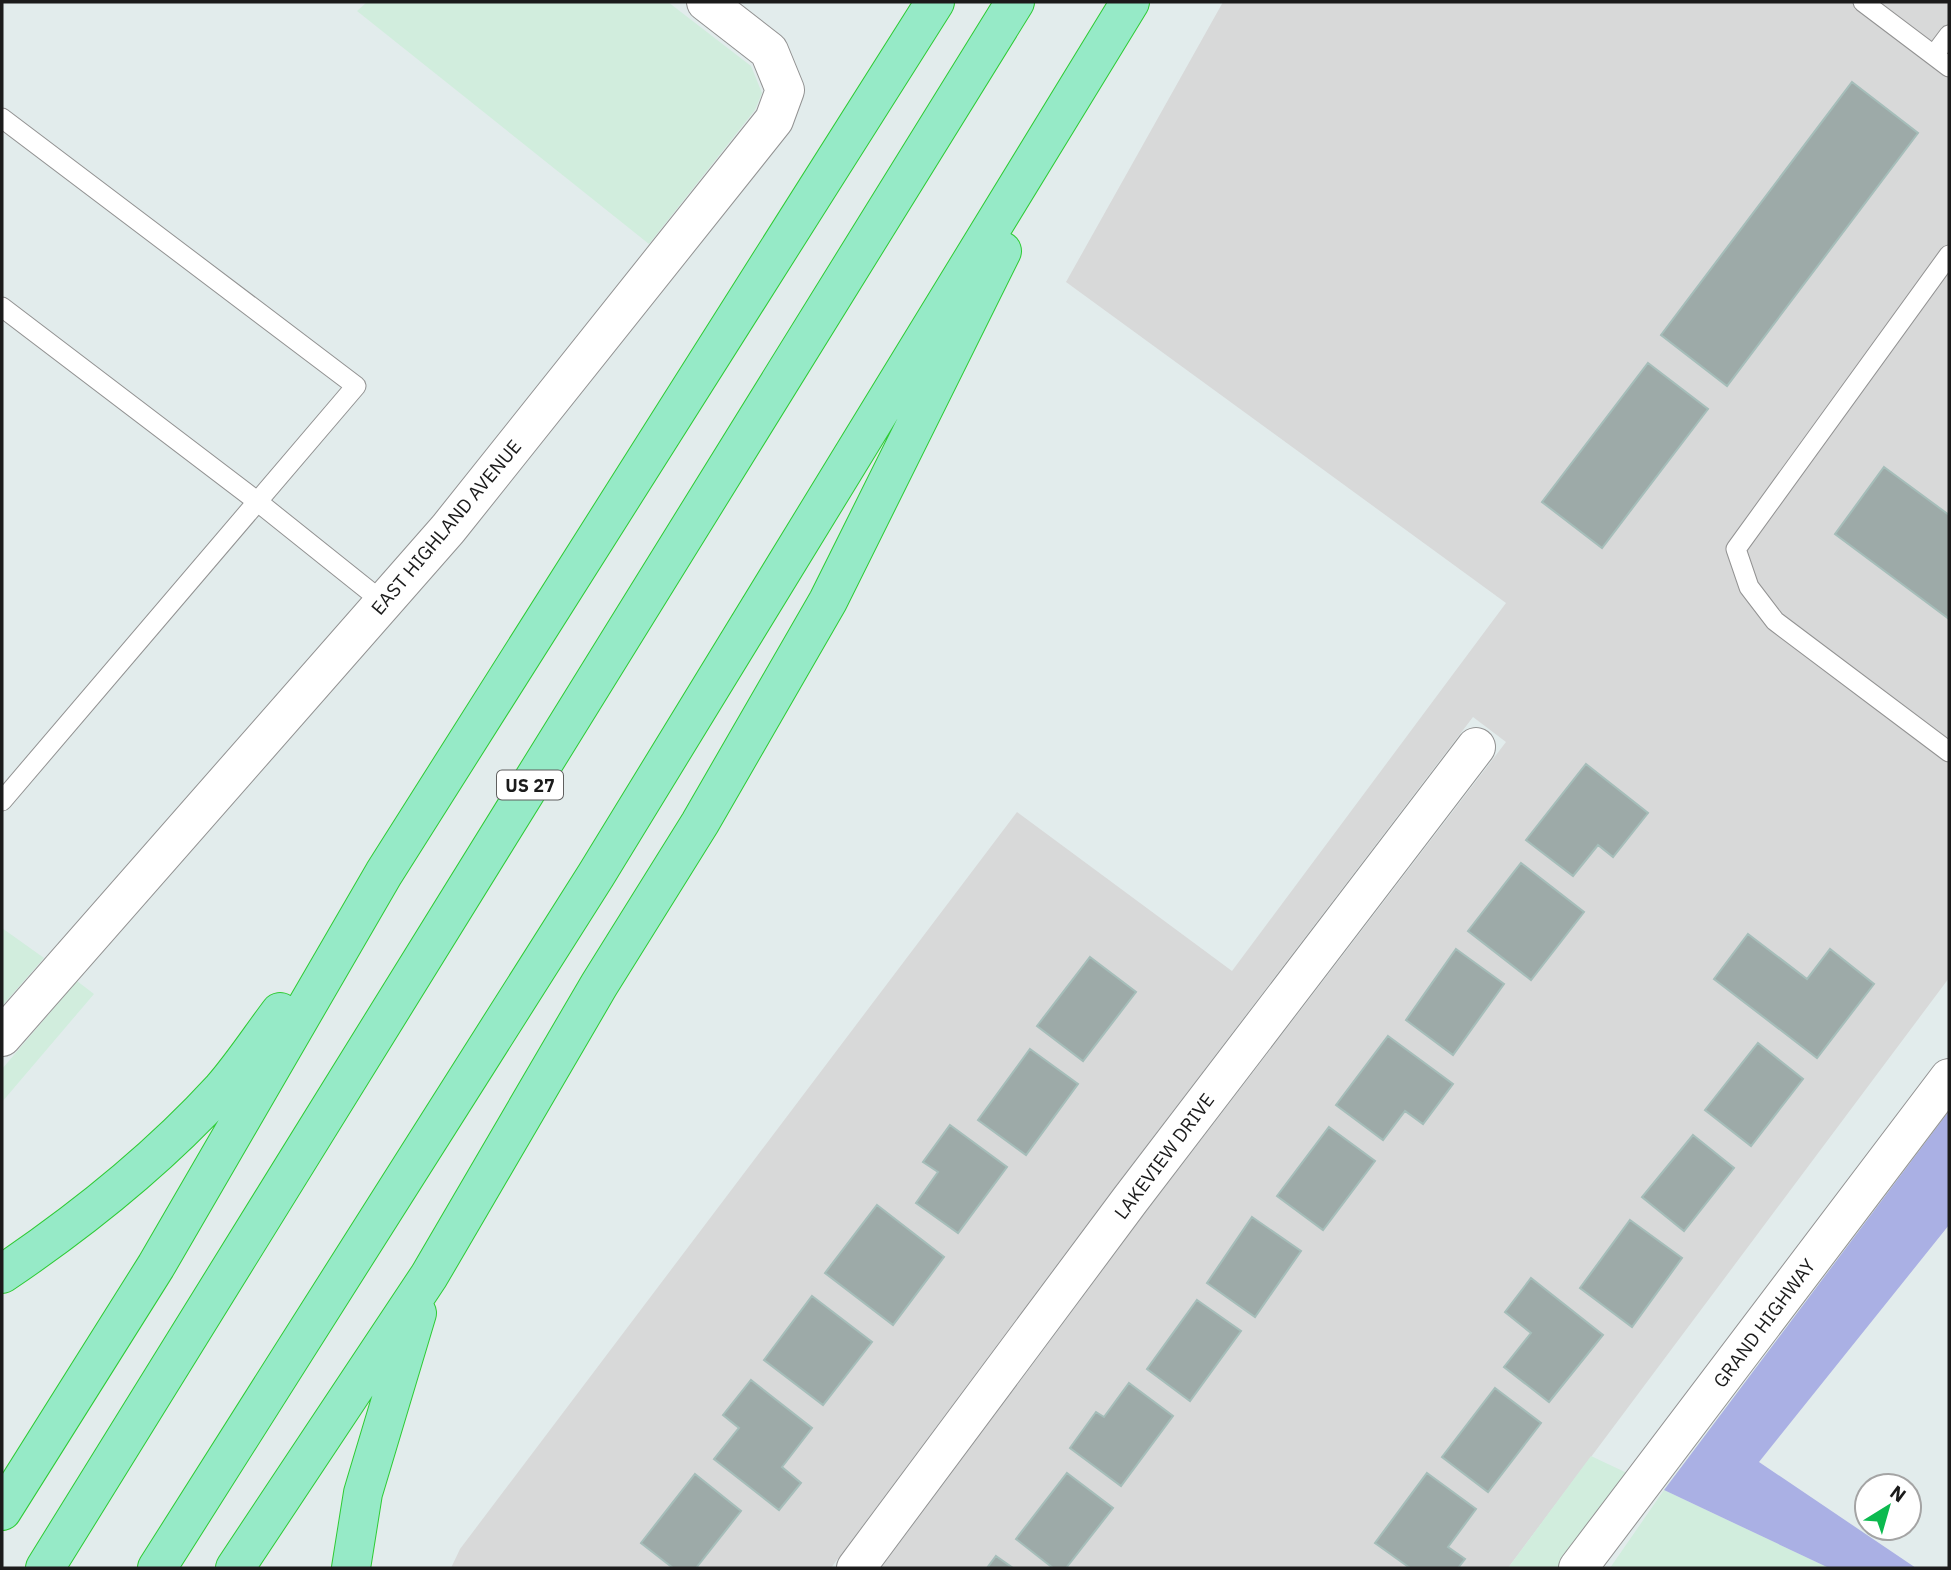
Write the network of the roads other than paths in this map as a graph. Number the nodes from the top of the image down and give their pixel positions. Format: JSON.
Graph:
{"nodes":[{"id":1,"x":706,"y":2,"type":"edge"},
{"id":2,"x":934,"y":2,"type":"edge"},
{"id":3,"x":1014,"y":2,"type":"edge"},
{"id":4,"x":1130,"y":2,"type":"edge"},
{"id":5,"x":1863,"y":2,"type":"edge"},
{"id":6,"x":1949,"y":35,"type":"edge"},
{"id":7,"x":1107,"y":39,"type":"junction"},
{"id":8,"x":1942,"y":61,"type":"edge"},
{"id":9,"x":2,"y":118,"type":"edge"},
{"id":10,"x":1949,"y":255,"type":"edge"},
{"id":11,"x":2,"y":307,"type":"edge"},
{"id":12,"x":258,"y":502,"type":"junction"},
{"id":13,"x":383,"y":602,"type":"junction"},
{"id":14,"x":1476,"y":747,"type":"dead end"},
{"id":15,"x":1949,"y":752,"type":"edge"},
{"id":16,"x":2,"y":801,"type":"edge"},
{"id":17,"x":384,"y":873,"type":"junction"},
{"id":18,"x":11,"y":1020,"type":"edge"},
{"id":19,"x":1949,"y":1077,"type":"edge"},
{"id":20,"x":2,"y":1274,"type":"edge"},
{"id":21,"x":429,"y":1276,"type":"junction"},
{"id":22,"x":2,"y":1511,"type":"edge"},
{"id":23,"x":45,"y":1568,"type":"edge"},
{"id":24,"x":157,"y":1568,"type":"edge"},
{"id":25,"x":235,"y":1568,"type":"edge"},
{"id":26,"x":351,"y":1568,"type":"edge"},
{"id":27,"x":856,"y":1568,"type":"edge"},
{"id":28,"x":1578,"y":1568,"type":"edge"}],
"edges":[{"from":1,"to":13,"type":"street","name":"EAST HIGHLAND AVENUE"},
{"from":2,"to":17,"type":"highway"},
{"from":3,"to":23,"type":"highway","number":"US 27"},
{"from":4,"to":7,"type":"highway"},
{"from":5,"to":8,"type":"lane"},
{"from":6,"to":8,"type":"lane"},
{"from":7,"to":21,"type":"highway"},
{"from":7,"to":24,"type":"highway"},
{"from":9,"to":12,"type":"lane"},
{"from":10,"to":15,"type":"lane"},
{"from":11,"to":12,"type":"lane"},
{"from":12,"to":13,"type":"lane"},
{"from":12,"to":16,"type":"lane"},
{"from":13,"to":18,"type":"street","name":"EAST HIGHLAND AVENUE"},
{"from":14,"to":27,"type":"street","name":"LAKEVIEW DRIVE"},
{"from":17,"to":20,"type":"highway"},
{"from":17,"to":22,"type":"highway"},
{"from":19,"to":28,"type":"street","name":"GRAND HIGHWAY"},
{"from":21,"to":25,"type":"highway"},
{"from":21,"to":26,"type":"highway"}]}
